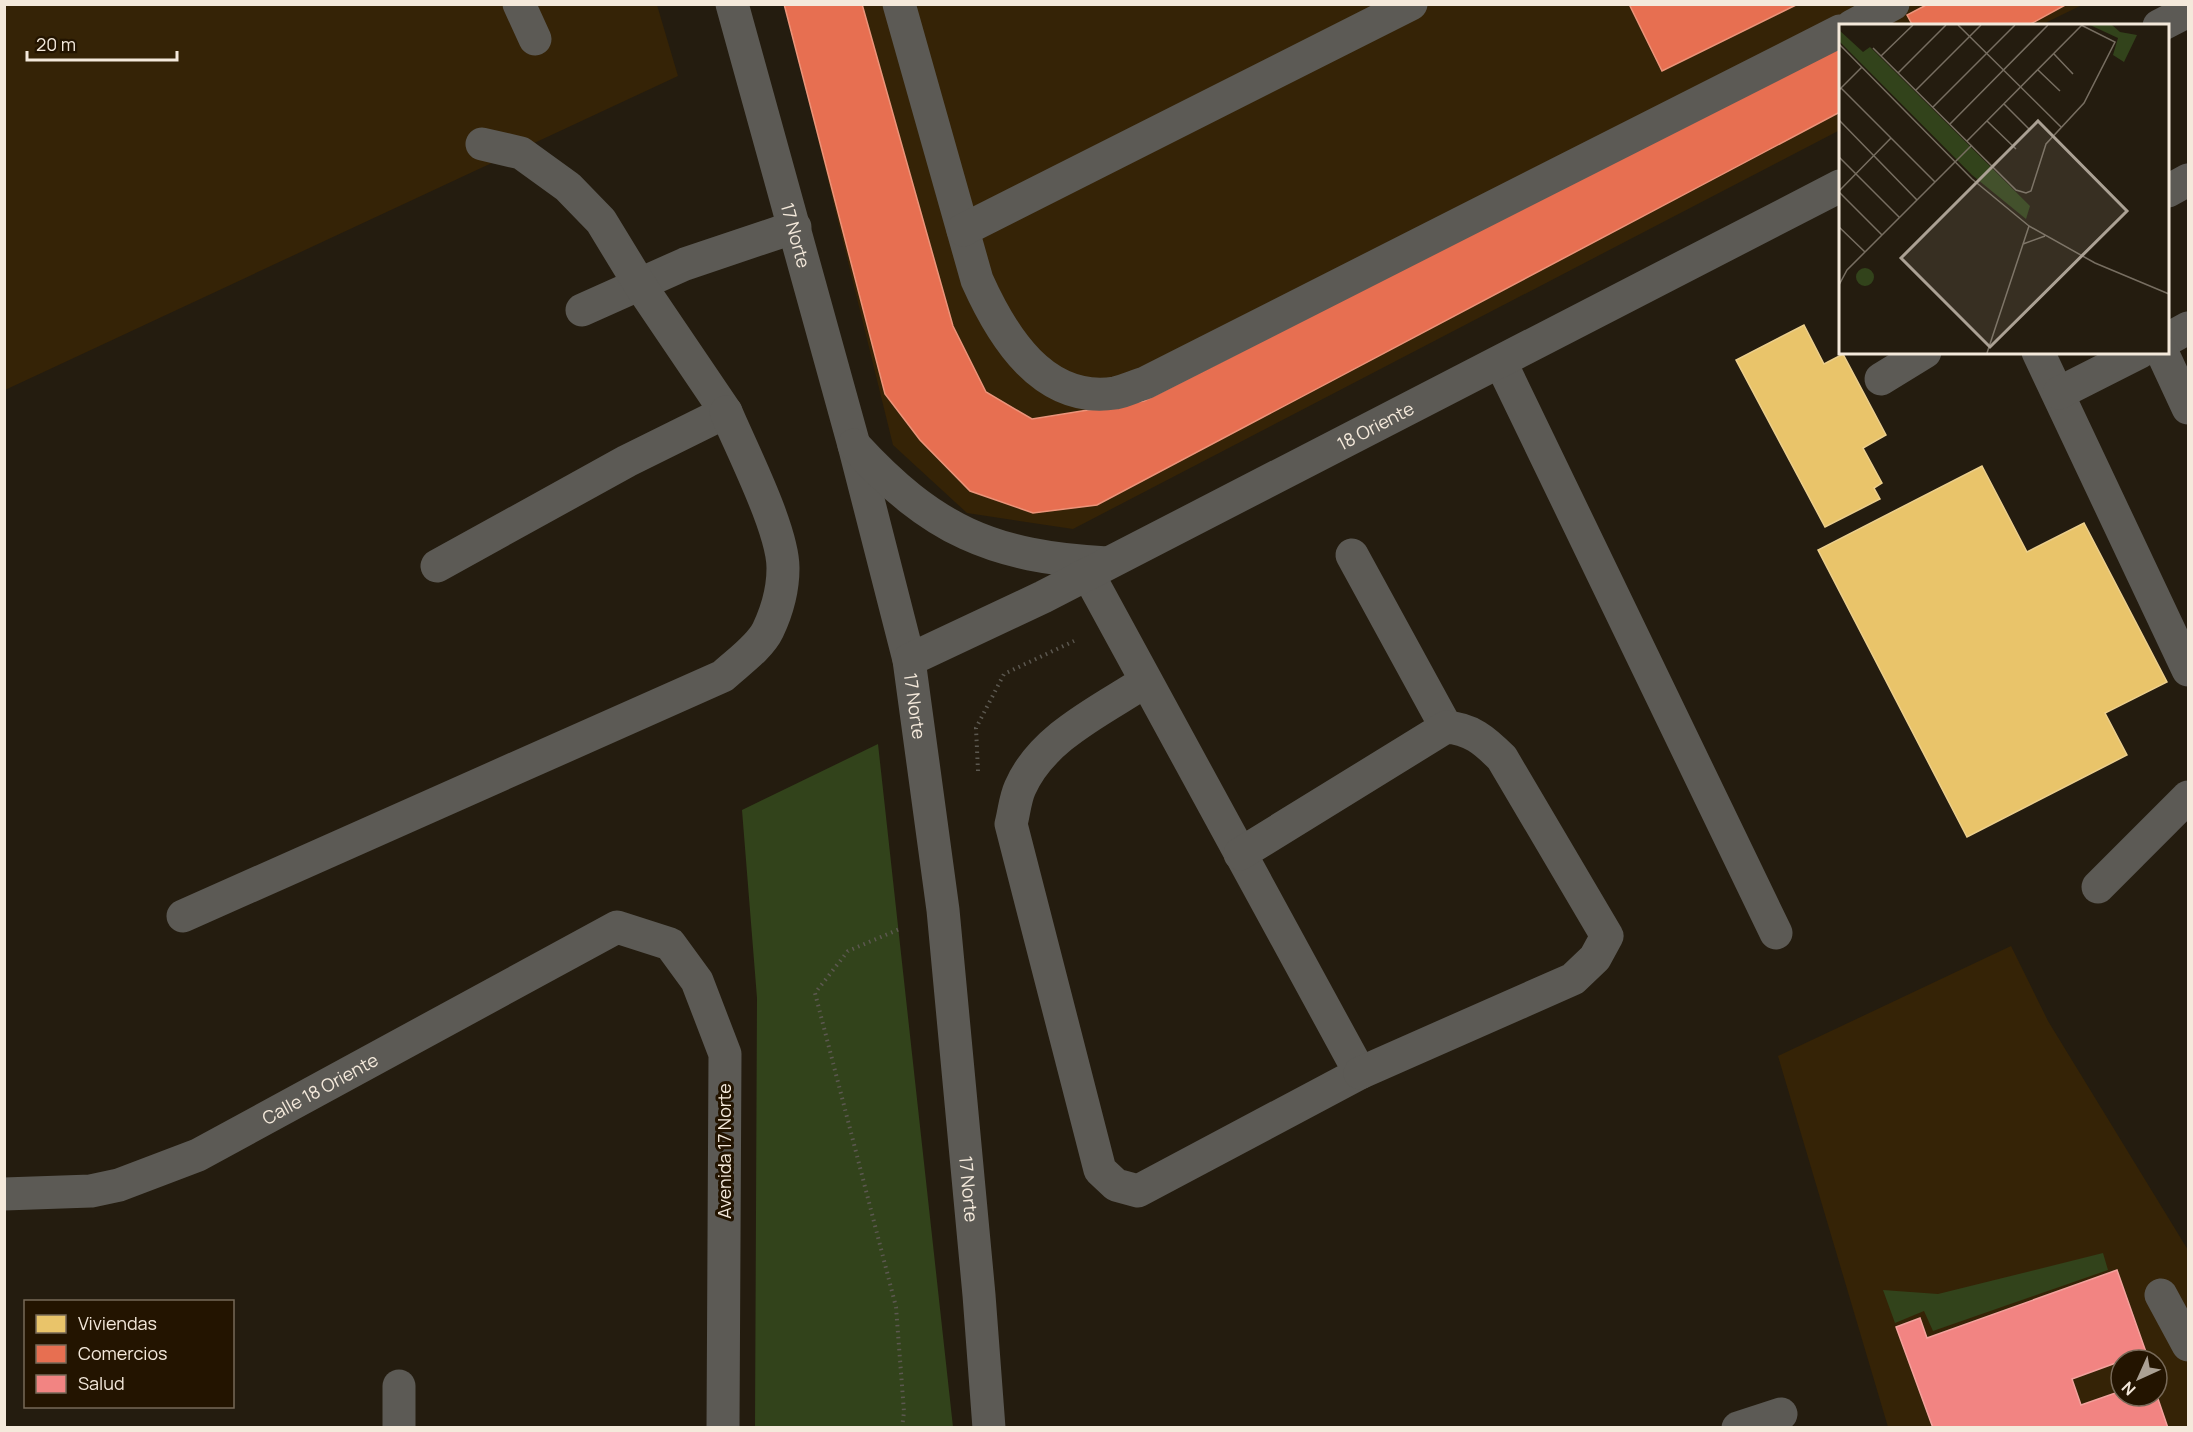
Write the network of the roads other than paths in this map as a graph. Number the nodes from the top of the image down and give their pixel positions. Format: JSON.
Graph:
{"nodes":[{"id":1,"x":519,"y":4,"type":"edge"},
{"id":2,"x":732,"y":4,"type":"edge"},
{"id":3,"x":1412,"y":4,"type":"edge"},
{"id":4,"x":908,"y":8,"type":"edge"},
{"id":5,"x":1893,"y":10,"type":"edge"},
{"id":6,"x":2188,"y":11,"type":"edge"},
{"id":7,"x":1857,"y":24,"type":"edge"},
{"id":8,"x":2163,"y":24,"type":"edge"},
{"id":9,"x":1839,"y":32,"type":"edge"},
{"id":10,"x":535,"y":39,"type":"dead end"},
{"id":11,"x":482,"y":144,"type":"dead end"},
{"id":12,"x":2188,"y":180,"type":"edge"},
{"id":13,"x":1839,"y":187,"type":"edge"},
{"id":14,"x":2169,"y":190,"type":"edge"},
{"id":15,"x":795,"y":227,"type":"junction"},
{"id":16,"x":963,"y":230,"type":"junction"},
{"id":17,"x":640,"y":285,"type":"junction"},
{"id":18,"x":582,"y":310,"type":"dead end"},
{"id":19,"x":2188,"y":328,"type":"edge"},
{"id":20,"x":2169,"y":338,"type":"edge"},
{"id":21,"x":1922,"y":354,"type":"edge"},
{"id":22,"x":2039,"y":354,"type":"edge"},
{"id":23,"x":2136,"y":354,"type":"edge"},
{"id":24,"x":2163,"y":354,"type":"edge"},
{"id":25,"x":1501,"y":363,"type":"junction"},
{"id":26,"x":1881,"y":379,"type":"dead end"},
{"id":27,"x":2059,"y":393,"type":"junction"},
{"id":28,"x":2188,"y":408,"type":"edge"},
{"id":29,"x":726,"y":412,"type":"junction"},
{"id":30,"x":854,"y":444,"type":"junction"},
{"id":31,"x":1352,"y":555,"type":"dead end"},
{"id":32,"x":436,"y":566,"type":"dead end"},
{"id":33,"x":1097,"y":569,"type":"junction"},
{"id":34,"x":909,"y":660,"type":"junction"},
{"id":35,"x":2188,"y":670,"type":"edge"},
{"id":36,"x":1146,"y":681,"type":"junction"},
{"id":37,"x":1446,"y":727,"type":"junction"},
{"id":38,"x":2188,"y":797,"type":"edge"},
{"id":39,"x":1240,"y":854,"type":"junction"},
{"id":40,"x":2098,"y":887,"type":"dead end"},
{"id":41,"x":183,"y":916,"type":"dead end"},
{"id":42,"x":617,"y":927,"type":"joint"},
{"id":43,"x":1776,"y":933,"type":"dead end"},
{"id":44,"x":1360,"y":1073,"type":"junction"},
{"id":45,"x":4,"y":1194,"type":"edge"},
{"id":46,"x":2161,"y":1295,"type":"dead end"},
{"id":47,"x":2188,"y":1345,"type":"edge"},
{"id":48,"x":399,"y":1386,"type":"dead end"},
{"id":49,"x":1781,"y":1414,"type":"dead end"},
{"id":50,"x":399,"y":1428,"type":"edge"},
{"id":51,"x":723,"y":1428,"type":"edge"},
{"id":52,"x":989,"y":1428,"type":"edge"},
{"id":53,"x":1737,"y":1428,"type":"edge"}],
"edges":[{"from":1,"to":10,"type":"street"},
{"from":2,"to":15,"type":"street","name":"17 Norte"},
{"from":3,"to":16,"type":"street"},
{"from":4,"to":16,"type":"street"},
{"from":5,"to":7,"type":"street"},
{"from":6,"to":8,"type":"street"},
{"from":9,"to":16,"type":"street"},
{"from":11,"to":17,"type":"street"},
{"from":12,"to":14,"type":"street"},
{"from":13,"to":25,"type":"street","name":"18 Oriente"},
{"from":15,"to":17,"type":"street"},
{"from":15,"to":30,"type":"street","name":"17 Norte"},
{"from":17,"to":18,"type":"street"},
{"from":17,"to":29,"type":"street"},
{"from":19,"to":20,"type":"street"},
{"from":21,"to":26,"type":"street"},
{"from":22,"to":27,"type":"street"},
{"from":23,"to":27,"type":"street"},
{"from":24,"to":28,"type":"street"},
{"from":25,"to":33,"type":"street","name":"18 Oriente"},
{"from":25,"to":43,"type":"street"},
{"from":27,"to":35,"type":"street"},
{"from":29,"to":32,"type":"street"},
{"from":29,"to":41,"type":"street"},
{"from":30,"to":33,"type":"street"},
{"from":30,"to":34,"type":"street","name":"17 Norte"},
{"from":31,"to":37,"type":"street"},
{"from":33,"to":34,"type":"street","name":"18 Oriente"},
{"from":33,"to":36,"type":"street"},
{"from":34,"to":52,"type":"street","name":"17 Norte"},
{"from":36,"to":39,"type":"street"},
{"from":36,"to":44,"type":"street"},
{"from":37,"to":39,"type":"street"},
{"from":37,"to":44,"type":"street"},
{"from":38,"to":40,"type":"street"},
{"from":39,"to":44,"type":"street"},
{"from":42,"to":45,"type":"street","name":"Calle 18 Oriente"},
{"from":42,"to":51,"type":"street","name":"Avenida 17 Norte"},
{"from":46,"to":47,"type":"street"},
{"from":48,"to":50,"type":"street"},
{"from":49,"to":53,"type":"street"}]}
